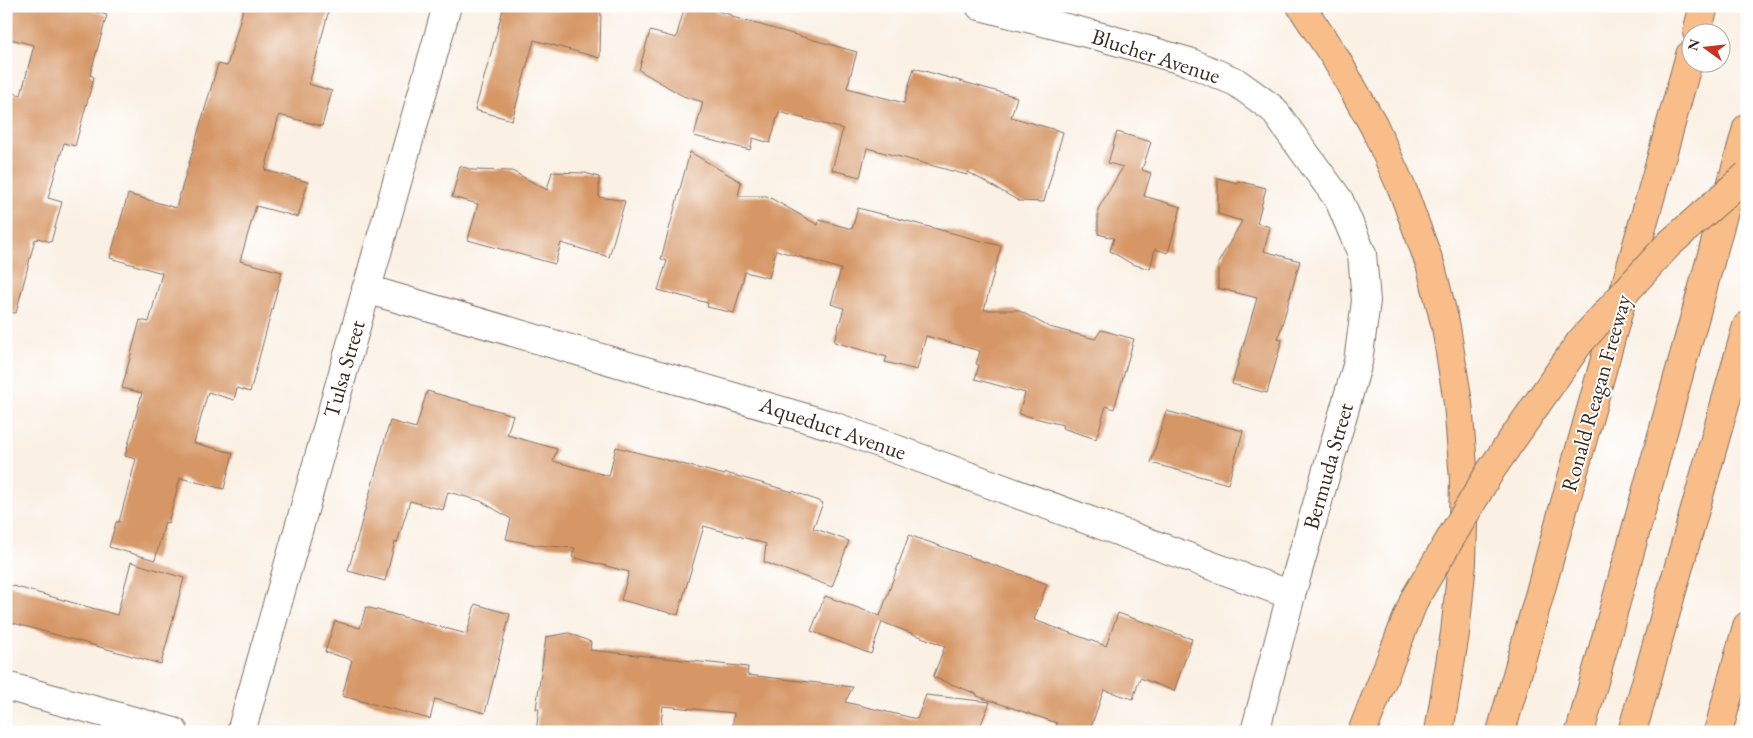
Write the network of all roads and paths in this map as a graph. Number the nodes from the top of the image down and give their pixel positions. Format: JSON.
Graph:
{"nodes":[{"id":1,"x":447,"y":6,"type":"edge"},
{"id":2,"x":980,"y":6,"type":"edge"},
{"id":3,"x":1301,"y":6,"type":"edge"},
{"id":4,"x":1704,"y":6,"type":"edge"},
{"id":5,"x":1700,"y":22,"type":"edge"},
{"id":6,"x":1685,"y":72,"type":"edge"},
{"id":7,"x":1747,"y":128,"type":"edge"},
{"id":8,"x":1747,"y":175,"type":"edge"},
{"id":9,"x":1339,"y":200,"type":"joint"},
{"id":10,"x":366,"y":289,"type":"junction"},
{"id":11,"x":1747,"y":326,"type":"edge"},
{"id":12,"x":1291,"y":594,"type":"junction"},
{"id":13,"x":1747,"y":626,"type":"edge"},
{"id":14,"x":6,"y":686,"type":"edge"},
{"id":15,"x":174,"y":732,"type":"edge"},
{"id":16,"x":241,"y":732,"type":"edge"},
{"id":17,"x":1255,"y":732,"type":"edge"},
{"id":18,"x":1362,"y":732,"type":"edge"},
{"id":19,"x":1439,"y":732,"type":"edge"},
{"id":20,"x":1501,"y":732,"type":"edge"},
{"id":21,"x":1580,"y":732,"type":"edge"},
{"id":22,"x":1632,"y":732,"type":"edge"},
{"id":23,"x":1718,"y":732,"type":"edge"}],
"edges":[{"from":1,"to":10,"type":"street","name":"Tulsa Street"},
{"from":2,"to":9,"type":"street","name":"Blucher Avenue"},
{"from":3,"to":19,"type":"highway"},
{"from":4,"to":5,"type":"highway"},
{"from":6,"to":20,"type":"highway","name":"Ronald Reagan Freeway"},
{"from":7,"to":21,"type":"highway"},
{"from":8,"to":18,"type":"highway","bridge":true},
{"from":9,"to":12,"type":"street","name":"Bermuda Street"},
{"from":10,"to":12,"type":"street","name":"Aqueduct Avenue"},
{"from":10,"to":16,"type":"street","name":"Tulsa Street"},
{"from":11,"to":22,"type":"highway"},
{"from":12,"to":17,"type":"street","name":"Bermuda Street"},
{"from":13,"to":23,"type":"highway"},
{"from":14,"to":15,"type":"street"}]}
